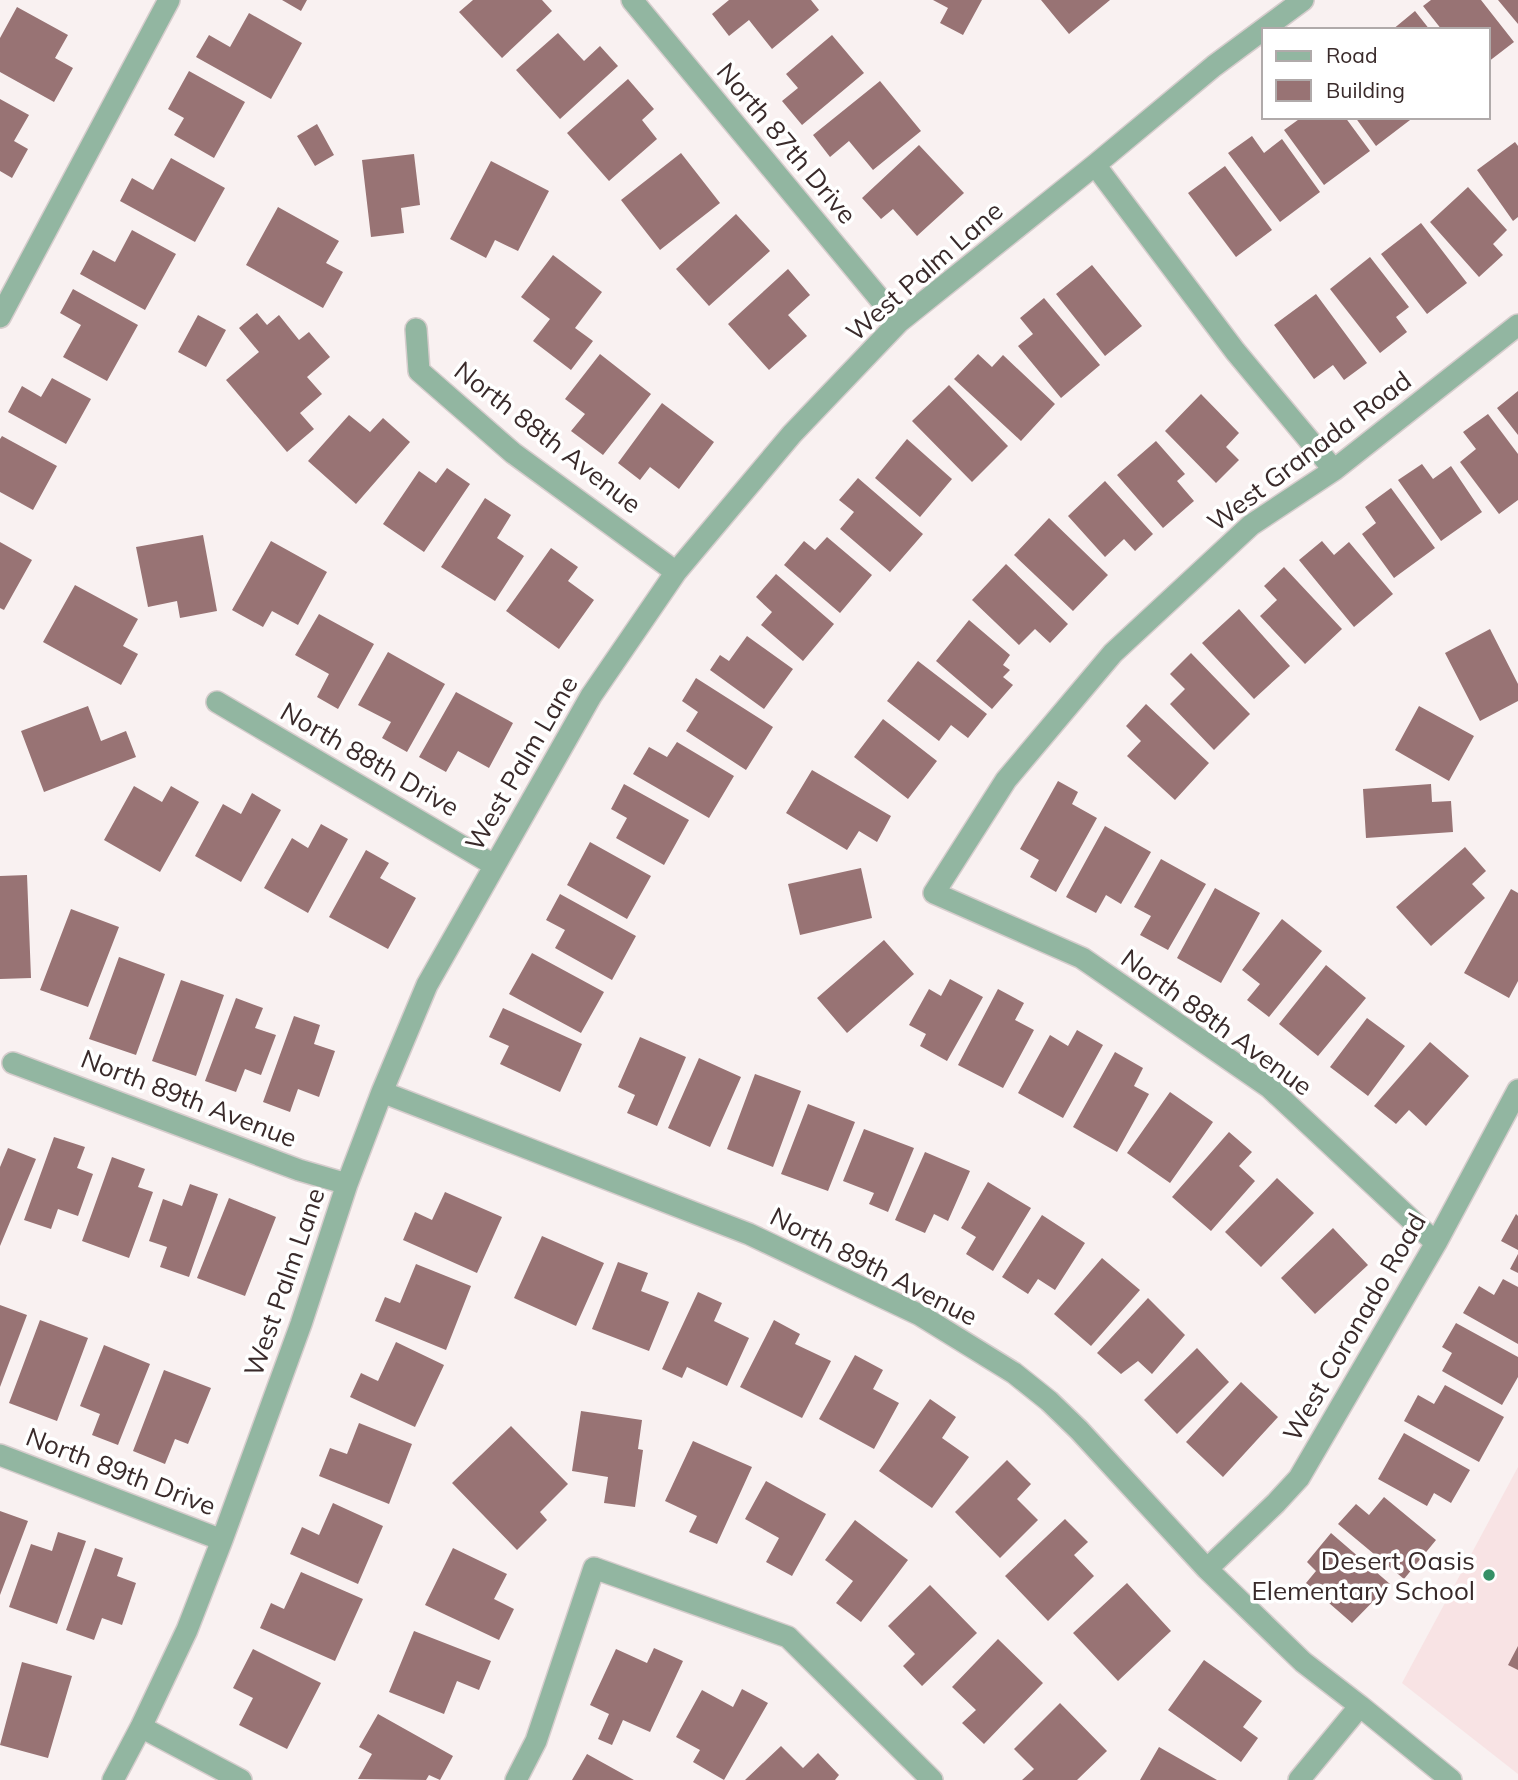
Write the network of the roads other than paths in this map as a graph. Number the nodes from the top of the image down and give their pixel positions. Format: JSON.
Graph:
{"nodes":[{"id":1,"x":169,"y":0,"type":"edge"},
{"id":2,"x":632,"y":0,"type":"edge"},
{"id":3,"x":1303,"y":0,"type":"edge"},
{"id":4,"x":1265,"y":28,"type":"edge"},
{"id":5,"x":1262,"y":30,"type":"edge"},
{"id":6,"x":1095,"y":165,"type":"junction"},
{"id":7,"x":0,"y":317,"type":"edge"},
{"id":8,"x":899,"y":323,"type":"junction"},
{"id":9,"x":1518,"y":325,"type":"edge"},
{"id":10,"x":416,"y":329,"type":"dead end"},
{"id":11,"x":1334,"y":470,"type":"junction"},
{"id":12,"x":676,"y":572,"type":"junction"},
{"id":13,"x":217,"y":702,"type":"dead end"},
{"id":14,"x":494,"y":865,"type":"junction"},
{"id":15,"x":934,"y":893,"type":"joint"},
{"id":16,"x":13,"y":1063,"type":"dead end"},
{"id":17,"x":1518,"y":1090,"type":"edge"},
{"id":18,"x":382,"y":1092,"type":"junction"},
{"id":19,"x":346,"y":1184,"type":"junction"},
{"id":20,"x":1436,"y":1243,"type":"junction"},
{"id":21,"x":0,"y":1455,"type":"edge"},
{"id":22,"x":222,"y":1540,"type":"junction"},
{"id":23,"x":1207,"y":1569,"type":"junction"},
{"id":24,"x":1360,"y":1706,"type":"junction"},
{"id":25,"x":141,"y":1727,"type":"junction"},
{"id":26,"x":113,"y":1780,"type":"edge"},
{"id":27,"x":240,"y":1780,"type":"edge"},
{"id":28,"x":516,"y":1780,"type":"edge"},
{"id":29,"x":932,"y":1780,"type":"edge"},
{"id":30,"x":1299,"y":1780,"type":"edge"},
{"id":31,"x":1451,"y":1780,"type":"edge"}],
"edges":[{"from":1,"to":7,"type":"street"},
{"from":2,"to":8,"type":"street","name":"North 87th Drive"},
{"from":3,"to":4,"type":"street","name":"West Palm Lane"},
{"from":5,"to":6,"type":"street","name":"West Palm Lane"},
{"from":6,"to":8,"type":"street","name":"West Palm Lane"},
{"from":6,"to":11,"type":"street"},
{"from":8,"to":12,"type":"street","name":"West Palm Lane"},
{"from":9,"to":11,"type":"street","name":"West Granada Road"},
{"from":10,"to":12,"type":"street","name":"North 88th Avenue"},
{"from":11,"to":15,"type":"street","name":"West Granada Road"},
{"from":12,"to":14,"type":"street","name":"West Palm Lane"},
{"from":13,"to":14,"type":"street","name":"North 88th Drive"},
{"from":14,"to":18,"type":"street","name":"West Palm Lane"},
{"from":15,"to":20,"type":"street","name":"North 88th Avenue"},
{"from":16,"to":19,"type":"street","name":"North 89th Avenue"},
{"from":17,"to":20,"type":"street","name":"West Coronado Road"},
{"from":18,"to":19,"type":"street","name":"West Palm Lane"},
{"from":18,"to":23,"type":"street","name":"North 89th Avenue"},
{"from":19,"to":22,"type":"street","name":"West Palm Lane"},
{"from":20,"to":23,"type":"street","name":"West Coronado Road"},
{"from":21,"to":22,"type":"street","name":"North 89th Drive"},
{"from":22,"to":25,"type":"street","name":"West Palm Lane"},
{"from":23,"to":24,"type":"street","name":"North 89th Avenue"},
{"from":24,"to":30,"type":"street"},
{"from":24,"to":31,"type":"street","name":"North 89th Avenue"},
{"from":25,"to":26,"type":"street","name":"West Palm Lane"},
{"from":25,"to":27,"type":"street"},
{"from":28,"to":29,"type":"street"}]}
